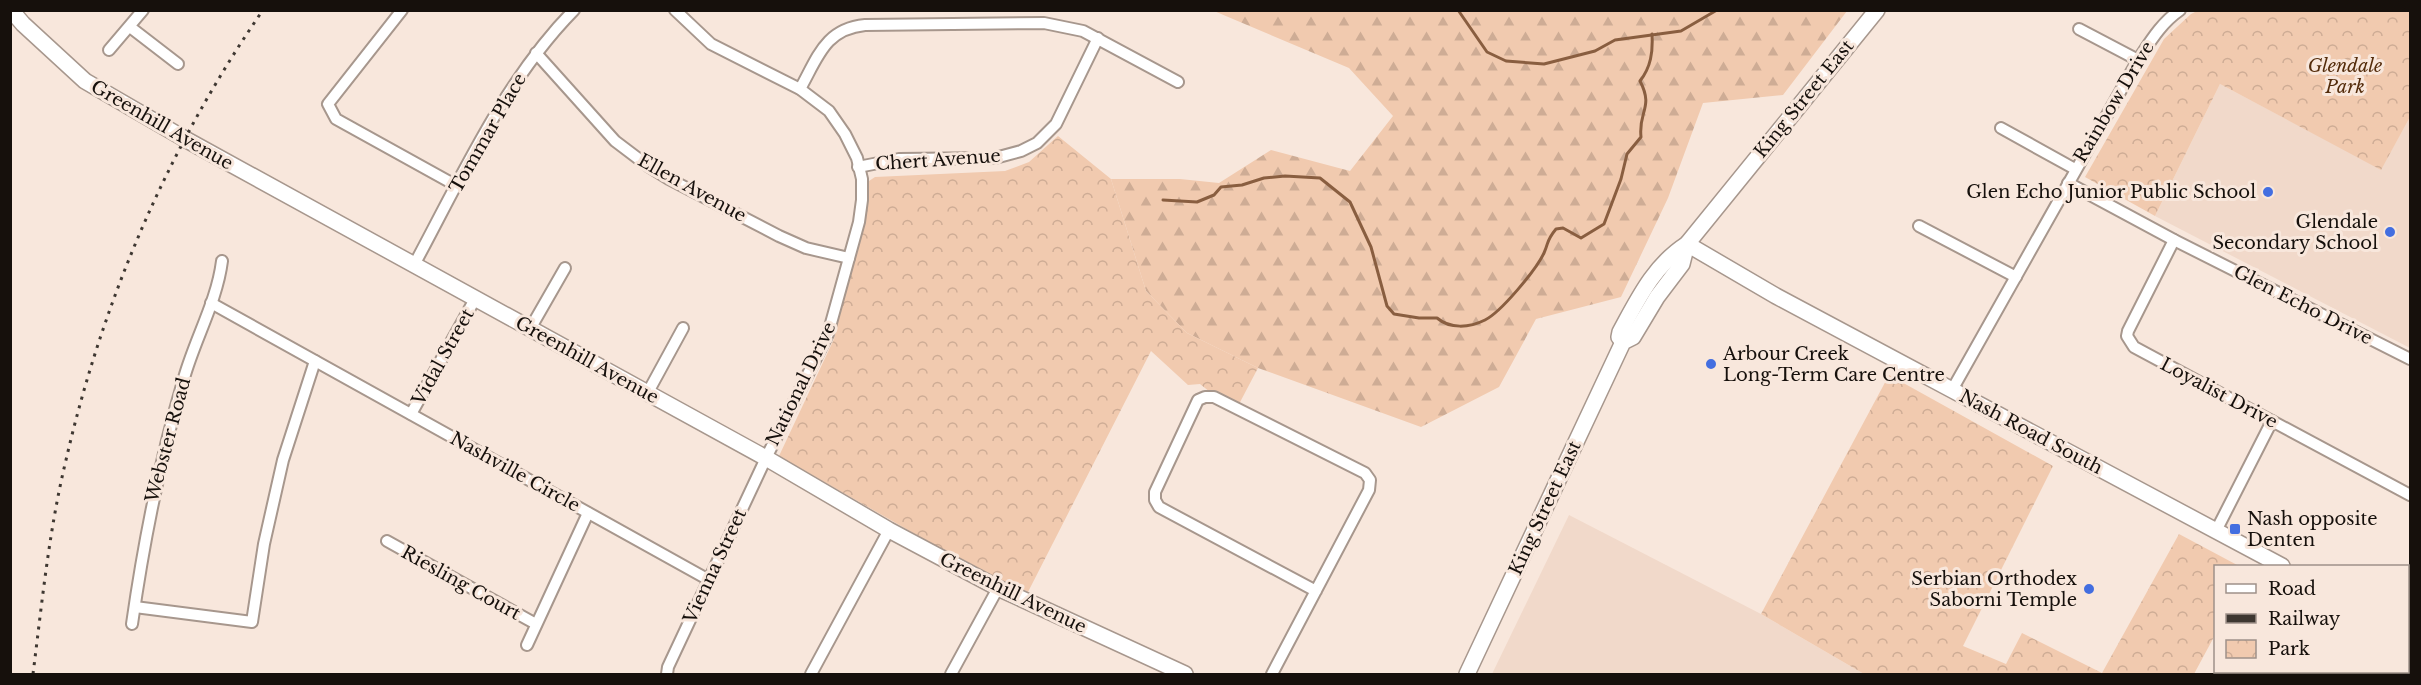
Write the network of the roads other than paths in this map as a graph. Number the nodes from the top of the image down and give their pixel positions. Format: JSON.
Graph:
{"nodes":[{"id":1,"x":11,"y":10,"type":"edge"},
{"id":2,"x":142,"y":10,"type":"edge"},
{"id":3,"x":402,"y":10,"type":"edge"},
{"id":4,"x":573,"y":10,"type":"edge"},
{"id":5,"x":675,"y":10,"type":"edge"},
{"id":6,"x":1877,"y":10,"type":"edge"},
{"id":7,"x":2180,"y":10,"type":"edge"},
{"id":8,"x":130,"y":27,"type":"junction"},
{"id":9,"x":2079,"y":29,"type":"dead end"},
{"id":10,"x":1098,"y":39,"type":"junction"},
{"id":11,"x":109,"y":50,"type":"dead end"},
{"id":12,"x":536,"y":53,"type":"junction"},
{"id":13,"x":2138,"y":60,"type":"junction"},
{"id":14,"x":178,"y":64,"type":"dead end"},
{"id":15,"x":1178,"y":82,"type":"dead end"},
{"id":16,"x":800,"y":88,"type":"junction"},
{"id":17,"x":2001,"y":128,"type":"dead end"},
{"id":18,"x":858,"y":167,"type":"junction"},
{"id":19,"x":2075,"y":169,"type":"junction"},
{"id":20,"x":2068,"y":183,"type":"junction"},
{"id":21,"x":456,"y":186,"type":"junction"},
{"id":22,"x":1918,"y":226,"type":"dead end"},
{"id":23,"x":2174,"y":240,"type":"junction"},
{"id":24,"x":1687,"y":244,"type":"junction"},
{"id":25,"x":849,"y":258,"type":"junction"},
{"id":26,"x":222,"y":261,"type":"dead end"},
{"id":27,"x":414,"y":265,"type":"junction"},
{"id":28,"x":564,"y":268,"type":"dead end"},
{"id":29,"x":2016,"y":277,"type":"junction"},
{"id":30,"x":475,"y":299,"type":"junction"},
{"id":31,"x":211,"y":303,"type":"junction"},
{"id":32,"x":683,"y":328,"type":"dead end"},
{"id":33,"x":530,"y":329,"type":"junction"},
{"id":34,"x":2410,"y":359,"type":"edge"},
{"id":35,"x":315,"y":361,"type":"junction"},
{"id":36,"x":1952,"y":390,"type":"junction"},
{"id":37,"x":647,"y":393,"type":"junction"},
{"id":38,"x":411,"y":414,"type":"junction"},
{"id":39,"x":2272,"y":421,"type":"junction"},
{"id":40,"x":766,"y":458,"type":"junction"},
{"id":41,"x":2410,"y":495,"type":"edge"},
{"id":42,"x":588,"y":513,"type":"junction"},
{"id":43,"x":890,"y":530,"type":"junction"},
{"id":44,"x":2216,"y":531,"type":"junction"},
{"id":45,"x":387,"y":541,"type":"dead end"},
{"id":46,"x":2278,"y":565,"type":"edge"},
{"id":47,"x":709,"y":580,"type":"junction"},
{"id":48,"x":998,"y":588,"type":"junction"},
{"id":49,"x":1316,"y":591,"type":"junction"},
{"id":50,"x":135,"y":607,"type":"junction"},
{"id":51,"x":132,"y":624,"type":"dead end"},
{"id":52,"x":536,"y":624,"type":"junction"},
{"id":53,"x":526,"y":645,"type":"dead end"},
{"id":54,"x":667,"y":675,"type":"edge"},
{"id":55,"x":811,"y":675,"type":"edge"},
{"id":56,"x":951,"y":675,"type":"edge"},
{"id":57,"x":1185,"y":675,"type":"edge"},
{"id":58,"x":1272,"y":675,"type":"edge"},
{"id":59,"x":1467,"y":675,"type":"edge"}],
"edges":[{"from":1,"to":27,"type":"street","name":"Greenhill Avenue"},
{"from":2,"to":8,"type":"street"},
{"from":3,"to":21,"type":"street"},
{"from":4,"to":12,"type":"street","name":"Tommar Place"},
{"from":5,"to":16,"type":"street","name":"National Drive"},
{"from":6,"to":24,"type":"street","name":"King Street East"},
{"from":7,"to":13,"type":"street","name":"Rainbow Drive"},
{"from":8,"to":11,"type":"street"},
{"from":8,"to":14,"type":"street"},
{"from":9,"to":13,"type":"street"},
{"from":10,"to":15,"type":"street"},
{"from":10,"to":16,"type":"street"},
{"from":10,"to":18,"type":"street","name":"Chert Avenue"},
{"from":12,"to":21,"type":"street","name":"Tommar Place"},
{"from":12,"to":25,"type":"street","name":"Ellen Avenue"},
{"from":13,"to":19,"type":"street","name":"Rainbow Drive"},
{"from":16,"to":18,"type":"street","name":"National Drive"},
{"from":17,"to":19,"type":"street"},
{"from":18,"to":25,"type":"street","name":"National Drive"},
{"from":19,"to":20,"type":"street","name":"Rainbow Drive"},
{"from":20,"to":23,"type":"street","name":"Glen Echo Drive"},
{"from":20,"to":29,"type":"street","name":"Rainbow Drive"},
{"from":21,"to":27,"type":"street","name":"Tommar Place"},
{"from":22,"to":29,"type":"street"},
{"from":23,"to":34,"type":"street","name":"Glen Echo Drive"},
{"from":23,"to":39,"type":"street","name":"Loyalist Drive"},
{"from":24,"to":36,"type":"street","name":"Nash Road South"},
{"from":24,"to":59,"type":"street","name":"King Street East"},
{"from":25,"to":40,"type":"street","name":"National Drive"},
{"from":26,"to":31,"type":"street","name":"Webster Road"},
{"from":27,"to":30,"type":"street","name":"Greenhill Avenue"},
{"from":28,"to":33,"type":"street"},
{"from":29,"to":36,"type":"street","name":"Rainbow Drive"},
{"from":30,"to":33,"type":"street","name":"Greenhill Avenue"},
{"from":30,"to":38,"type":"street","name":"Vidal Street"},
{"from":31,"to":35,"type":"street","name":"Nashville Circle"},
{"from":31,"to":50,"type":"street","name":"Webster Road"},
{"from":32,"to":37,"type":"street"},
{"from":33,"to":37,"type":"street","name":"Greenhill Avenue"},
{"from":35,"to":38,"type":"street","name":"Nashville Circle"},
{"from":35,"to":50,"type":"street"},
{"from":36,"to":44,"type":"street","name":"Nash Road South"},
{"from":37,"to":40,"type":"street","name":"Greenhill Avenue"},
{"from":38,"to":42,"type":"street","name":"Nashville Circle"},
{"from":39,"to":41,"type":"street","name":"Loyalist Drive"},
{"from":39,"to":44,"type":"street"},
{"from":40,"to":43,"type":"street","name":"Greenhill Avenue"},
{"from":40,"to":47,"type":"street","name":"Vienna Street"},
{"from":42,"to":47,"type":"street"},
{"from":42,"to":52,"type":"street","name":"Nashville Circle"},
{"from":43,"to":48,"type":"street","name":"Greenhill Avenue"},
{"from":43,"to":55,"type":"street"},
{"from":44,"to":46,"type":"street","name":"Nash Road South"},
{"from":45,"to":52,"type":"street","name":"Riesling Court"},
{"from":47,"to":54,"type":"street","name":"Vienna Street"},
{"from":48,"to":56,"type":"street"},
{"from":48,"to":57,"type":"street","name":"Greenhill Avenue"},
{"from":49,"to":49,"type":"street"},
{"from":49,"to":58,"type":"street"},
{"from":50,"to":51,"type":"street","name":"Webster Road"},
{"from":52,"to":53,"type":"street","name":"Nashville Circle"}]}
